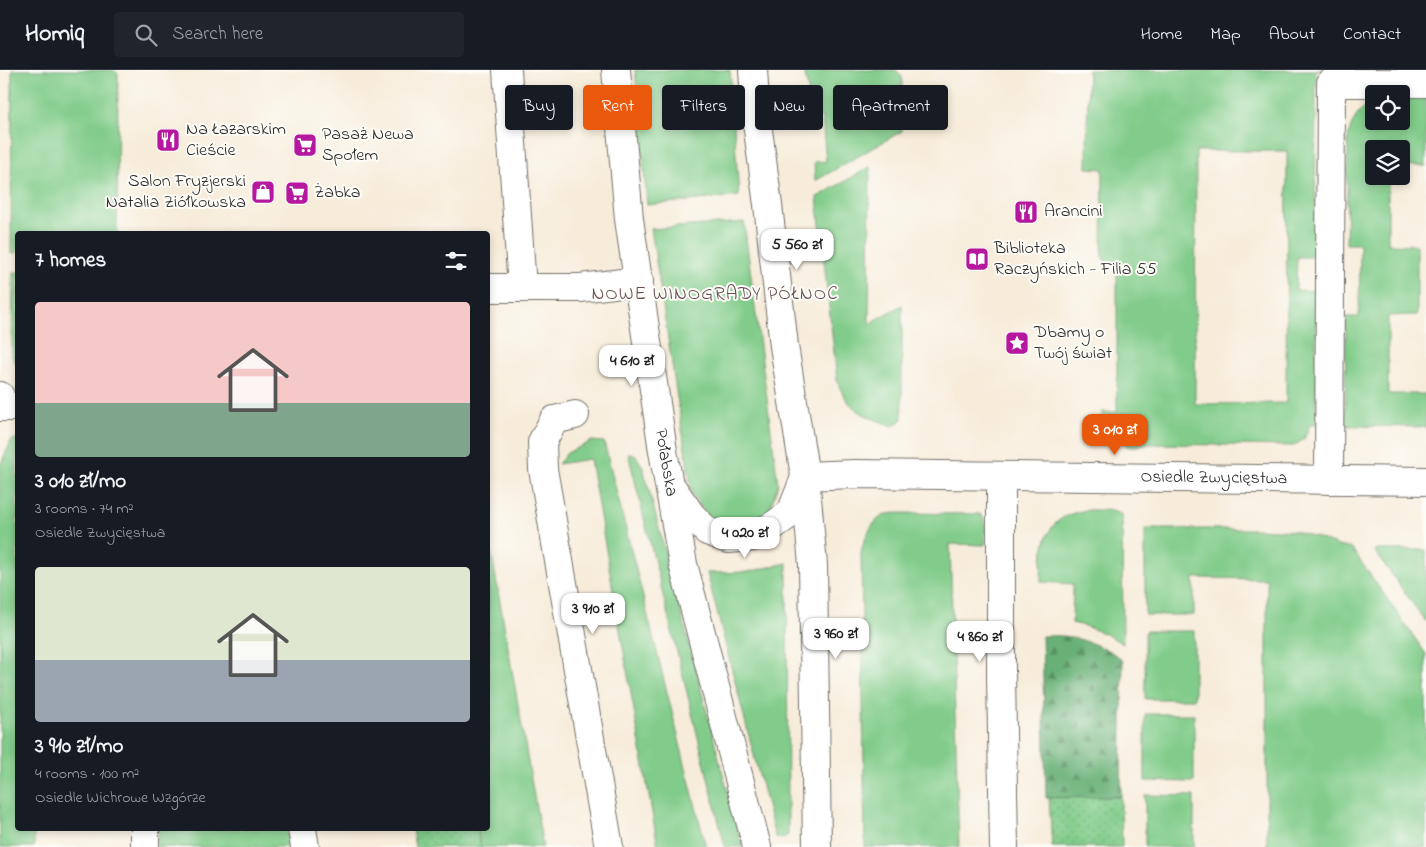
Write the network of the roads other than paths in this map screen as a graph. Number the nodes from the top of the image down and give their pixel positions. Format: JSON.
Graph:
{"nodes":[{"id":1,"x":507,"y":70,"type":"edge"},
{"id":2,"x":616,"y":70,"type":"edge"},
{"id":3,"x":753,"y":70,"type":"edge"},
{"id":4,"x":1426,"y":83,"type":"edge"},
{"id":5,"x":639,"y":281,"type":"junction"},
{"id":6,"x":490,"y":288,"type":"edge"},
{"id":7,"x":522,"y":288,"type":"junction"},
{"id":8,"x":0,"y":396,"type":"edge"},
{"id":9,"x":0,"y":407,"type":"edge"},
{"id":10,"x":15,"y":407,"type":"edge"},
{"id":11,"x":574,"y":415,"type":"dead end"},
{"id":12,"x":805,"y":476,"type":"junction"},
{"id":13,"x":1001,"y":476,"type":"junction"},
{"id":14,"x":1328,"y":480,"type":"junction"},
{"id":15,"x":1426,"y":481,"type":"edge"},
{"id":16,"x":670,"y":486,"type":"junction"},
{"id":17,"x":145,"y":831,"type":"edge"},
{"id":18,"x":302,"y":831,"type":"edge"},
{"id":19,"x":145,"y":847,"type":"edge"},
{"id":20,"x":305,"y":847,"type":"edge"},
{"id":21,"x":608,"y":847,"type":"edge"},
{"id":22,"x":757,"y":847,"type":"edge"},
{"id":23,"x":818,"y":847,"type":"edge"},
{"id":24,"x":1004,"y":847,"type":"edge"}],
"edges":[{"from":1,"to":7,"type":"street"},
{"from":2,"to":5,"type":"street","name":"Połabska"},
{"from":3,"to":12,"type":"street"},
{"from":4,"to":14,"type":"street"},
{"from":5,"to":7,"type":"street"},
{"from":5,"to":16,"type":"street","name":"Połabska"},
{"from":6,"to":7,"type":"street"},
{"from":8,"to":9,"type":"street"},
{"from":9,"to":10,"type":"street"},
{"from":11,"to":21,"type":"street"},
{"from":12,"to":13,"type":"street","name":"Osiedle Zwycięstwa"},
{"from":12,"to":16,"type":"street"},
{"from":12,"to":23,"type":"street"},
{"from":13,"to":14,"type":"street","name":"Osiedle Zwycięstwa"},
{"from":13,"to":24,"type":"street"},
{"from":14,"to":15,"type":"street","name":"Osiedle Zwycięstwa"},
{"from":16,"to":22,"type":"street","name":"Połabska"},
{"from":17,"to":19,"type":"street"},
{"from":18,"to":20,"type":"street"}]}
